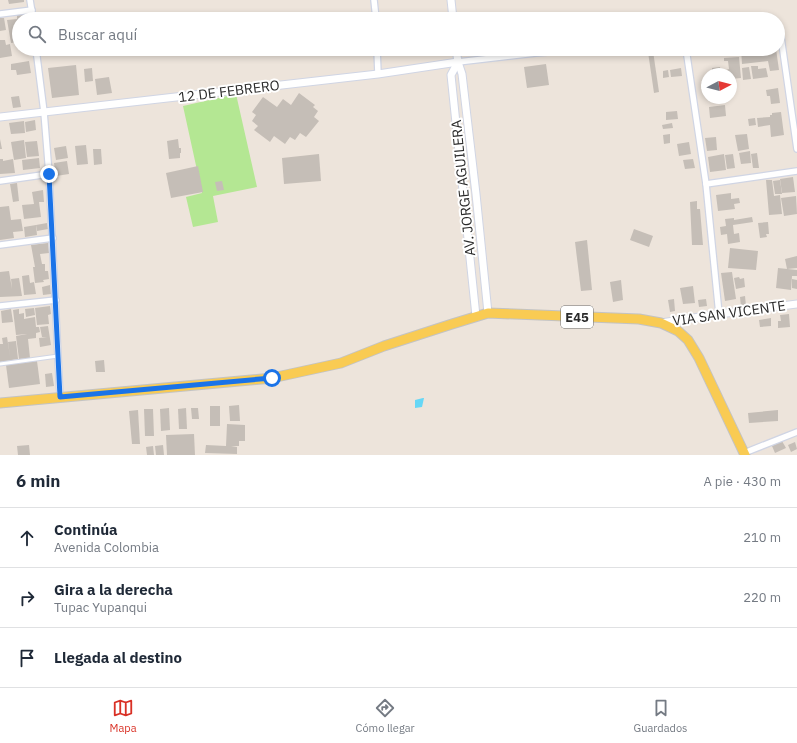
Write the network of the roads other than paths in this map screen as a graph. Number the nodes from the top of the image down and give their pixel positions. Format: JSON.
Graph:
{"nodes":[{"id":1,"x":30,"y":0,"type":"edge"},
{"id":2,"x":374,"y":0,"type":"edge"},
{"id":3,"x":451,"y":0,"type":"edge"},
{"id":4,"x":32,"y":10,"type":"joint"},
{"id":5,"x":12,"y":12,"type":"edge"},
{"id":6,"x":16,"y":12,"type":"edge"},
{"id":7,"x":375,"y":12,"type":"edge"},
{"id":8,"x":452,"y":12,"type":"edge"},
{"id":9,"x":0,"y":14,"type":"edge"},
{"id":10,"x":37,"y":56,"type":"edge"},
{"id":11,"x":377,"y":56,"type":"edge"},
{"id":12,"x":457,"y":56,"type":"edge"},
{"id":13,"x":510,"y":56,"type":"edge"},
{"id":14,"x":687,"y":56,"type":"edge"},
{"id":15,"x":784,"y":56,"type":"edge"},
{"id":16,"x":458,"y":62,"type":"junction"},
{"id":17,"x":378,"y":74,"type":"junction"},
{"id":18,"x":44,"y":112,"type":"junction"},
{"id":19,"x":0,"y":117,"type":"edge"},
{"id":20,"x":797,"y":150,"type":"edge"},
{"id":21,"x":797,"y":171,"type":"edge"},
{"id":22,"x":49,"y":174,"type":"junction"},
{"id":23,"x":0,"y":181,"type":"edge"},
{"id":24,"x":706,"y":184,"type":"junction"},
{"id":25,"x":52,"y":238,"type":"junction"},
{"id":26,"x":0,"y":245,"type":"edge"},
{"id":27,"x":56,"y":300,"type":"junction"},
{"id":28,"x":797,"y":304,"type":"edge"},
{"id":29,"x":0,"y":306,"type":"edge"},
{"id":30,"x":488,"y":313,"type":"junction"},
{"id":31,"x":719,"y":314,"type":"junction"},
{"id":32,"x":476,"y":316,"type":"junction"},
{"id":33,"x":661,"y":323,"type":"junction"},
{"id":34,"x":59,"y":356,"type":"junction"},
{"id":35,"x":0,"y":364,"type":"edge"},
{"id":36,"x":60,"y":397,"type":"junction"},
{"id":37,"x":0,"y":403,"type":"edge"},
{"id":38,"x":797,"y":432,"type":"edge"},
{"id":39,"x":744,"y":454,"type":"edge"}],
"edges":[{"from":1,"to":4,"type":"street"},
{"from":2,"to":7,"type":"street"},
{"from":3,"to":8,"type":"street"},
{"from":4,"to":6,"type":"street"},
{"from":5,"to":9,"type":"street"},
{"from":10,"to":18,"type":"street"},
{"from":11,"to":17,"type":"street"},
{"from":12,"to":16,"type":"street","name":"AV. JORGE AGUILERA"},
{"from":13,"to":16,"type":"street"},
{"from":14,"to":24,"type":"street"},
{"from":15,"to":20,"type":"street"},
{"from":16,"to":17,"type":"street","name":"12 DE FEBRERO"},
{"from":16,"to":30,"type":"street","name":"AV. JORGE AGUILERA"},
{"from":16,"to":32,"type":"street","name":"AV. JORGE AGUILERA"},
{"from":17,"to":18,"type":"street","name":"12 DE FEBRERO"},
{"from":18,"to":19,"type":"street","name":"12 DE FEBRERO"},
{"from":18,"to":22,"type":"street"},
{"from":21,"to":24,"type":"street"},
{"from":22,"to":23,"type":"street"},
{"from":22,"to":25,"type":"street"},
{"from":24,"to":31,"type":"street"},
{"from":25,"to":26,"type":"street"},
{"from":25,"to":27,"type":"street"},
{"from":27,"to":29,"type":"street"},
{"from":27,"to":34,"type":"street"},
{"from":28,"to":31,"type":"street","name":"VIA SAN VICENTE"},
{"from":30,"to":32,"type":"main road","number":"E45"},
{"from":30,"to":33,"type":"main road","number":"E45"},
{"from":31,"to":33,"type":"street","name":"VIA SAN VICENTE"},
{"from":32,"to":36,"type":"main road","number":"E45"},
{"from":33,"to":39,"type":"main road","number":"E45"},
{"from":34,"to":35,"type":"lane"},
{"from":34,"to":36,"type":"street"},
{"from":36,"to":37,"type":"main road","number":"E45"},
{"from":38,"to":39,"type":"street"}]}
